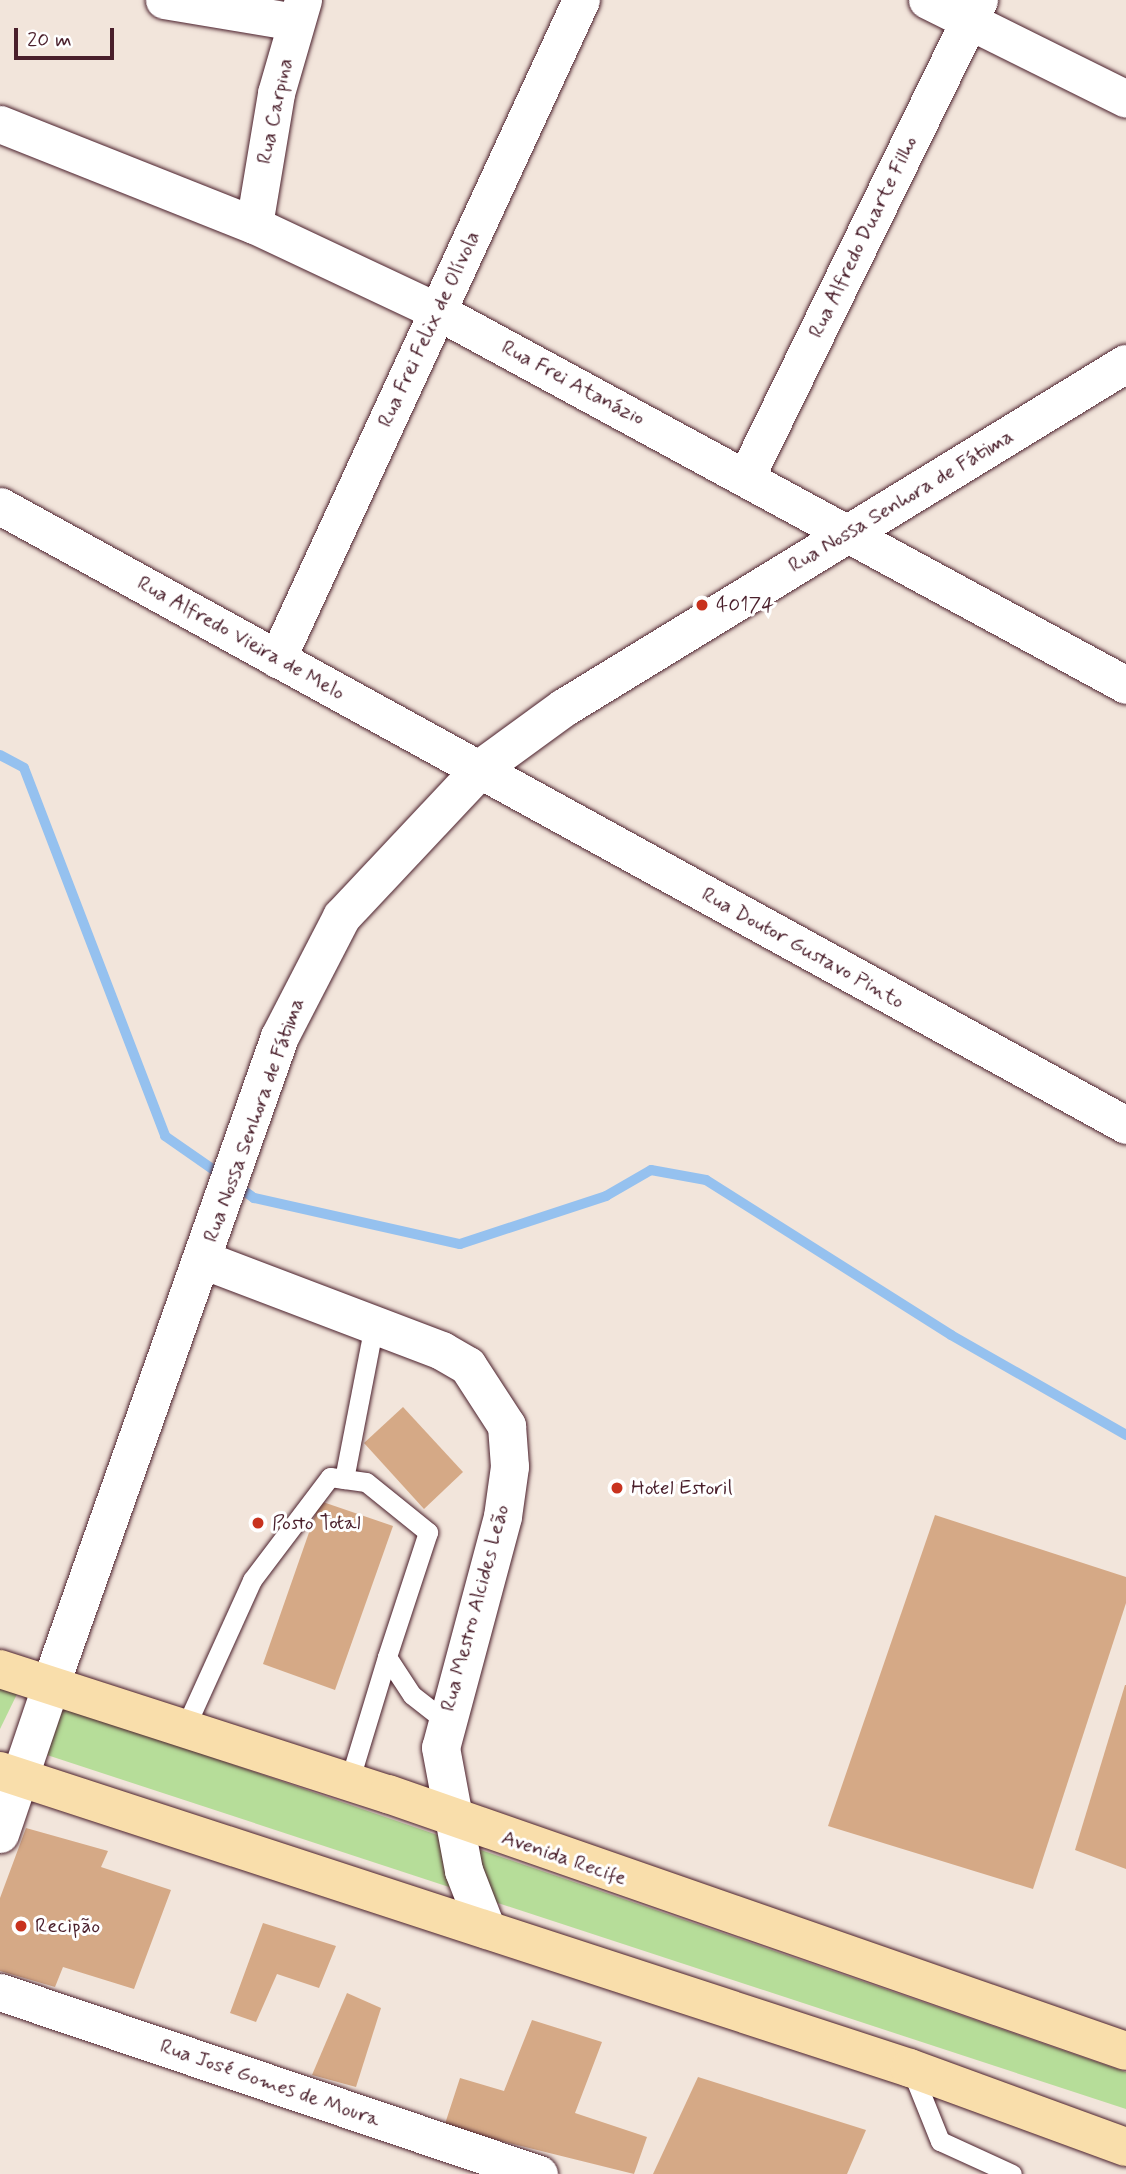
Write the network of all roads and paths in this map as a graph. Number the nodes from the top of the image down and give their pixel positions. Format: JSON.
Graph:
{"nodes":[{"id":1,"x":164,"y":0,"type":"edge"},
{"id":2,"x":581,"y":0,"type":"edge"},
{"id":3,"x":927,"y":0,"type":"edge"},
{"id":4,"x":299,"y":11,"type":"edge"},
{"id":5,"x":974,"y":11,"type":"edge"},
{"id":6,"x":1126,"y":99,"type":"edge"},
{"id":7,"x":0,"y":124,"type":"edge"},
{"id":8,"x":254,"y":225,"type":"junction"},
{"id":9,"x":437,"y":311,"type":"junction"},
{"id":10,"x":1126,"y":364,"type":"edge"},
{"id":11,"x":747,"y":475,"type":"junction"},
{"id":12,"x":0,"y":506,"type":"edge"},
{"id":13,"x":850,"y":531,"type":"junction"},
{"id":14,"x":277,"y":659,"type":"junction"},
{"id":15,"x":1126,"y":685,"type":"edge"},
{"id":16,"x":482,"y":767,"type":"junction"},
{"id":17,"x":1126,"y":1125,"type":"edge"},
{"id":18,"x":208,"y":1248,"type":"junction"},
{"id":19,"x":374,"y":1325,"type":"junction"},
{"id":20,"x":344,"y":1479,"type":"junction"},
{"id":21,"x":387,"y":1657,"type":"junction"},
{"id":22,"x":0,"y":1669,"type":"edge"},
{"id":23,"x":51,"y":1684,"type":"junction"},
{"id":24,"x":444,"y":1720,"type":"junction"},
{"id":25,"x":184,"y":1730,"type":"junction"},
{"id":26,"x":10,"y":1774,"type":"edge"},
{"id":27,"x":349,"y":1782,"type":"junction"},
{"id":28,"x":452,"y":1818,"type":"junction"},
{"id":29,"x":0,"y":1834,"type":"edge"},
{"id":30,"x":488,"y":1930,"type":"junction"},
{"id":31,"x":0,"y":1992,"type":"edge"},
{"id":32,"x":1126,"y":2051,"type":"edge"},
{"id":33,"x":910,"y":2068,"type":"junction"},
{"id":34,"x":1126,"y":2147,"type":"edge"},
{"id":35,"x":535,"y":2173,"type":"edge"},
{"id":36,"x":1012,"y":2174,"type":"edge"}],
"edges":[{"from":1,"to":4,"type":"street"},
{"from":2,"to":9,"type":"street","name":"Rua Frei Felix de Olívola"},
{"from":3,"to":5,"type":"street"},
{"from":4,"to":8,"type":"street","name":"Rua Carpina"},
{"from":5,"to":6,"type":"street"},
{"from":5,"to":11,"type":"street","name":"Rua Alfredo Duarte Filho"},
{"from":7,"to":8,"type":"street","name":"Rua Frei Atanázio"},
{"from":8,"to":9,"type":"street","name":"Rua Frei Atanázio"},
{"from":9,"to":11,"type":"street","name":"Rua Frei Atanázio"},
{"from":9,"to":14,"type":"street","name":"Rua Frei Felix de Olívola"},
{"from":10,"to":13,"type":"street","name":"Rua Nossa Senhora de Fátima"},
{"from":11,"to":13,"type":"street","name":"Rua Frei Atanázio"},
{"from":12,"to":14,"type":"street","name":"Rua Alfredo Vieira de Melo"},
{"from":13,"to":15,"type":"street","name":"Rua Frei Atanázio"},
{"from":13,"to":16,"type":"street","name":"Rua Nossa Senhora de Fátima"},
{"from":14,"to":16,"type":"street","name":"Rua Alfredo Vieira de Melo"},
{"from":16,"to":17,"type":"street","name":"Rua Doutor Gustavo Pinto"},
{"from":16,"to":18,"type":"street","name":"Rua Nossa Senhora de Fátima"},
{"from":18,"to":19,"type":"street","name":"Rua Mestro Alcides Leão"},
{"from":18,"to":23,"type":"street","name":"Rua Nossa Senhora de Fátima"},
{"from":19,"to":20,"type":"lane"},
{"from":19,"to":24,"type":"street","name":"Rua Mestro Alcides Leão"},
{"from":20,"to":21,"type":"lane"},
{"from":20,"to":25,"type":"lane"},
{"from":21,"to":24,"type":"lane"},
{"from":21,"to":27,"type":"lane"},
{"from":22,"to":23,"type":"main road","name":"Avenida Recife"},
{"from":23,"to":25,"type":"main road","name":"Avenida Recife"},
{"from":23,"to":26,"type":"street"},
{"from":24,"to":28,"type":"street","name":"Rua Mestro Alcides Leão"},
{"from":25,"to":27,"type":"main road","name":"Avenida Recife"},
{"from":26,"to":29,"type":"street"},
{"from":26,"to":30,"type":"main road"},
{"from":27,"to":28,"type":"main road","name":"Avenida Recife"},
{"from":28,"to":30,"type":"street","name":"Rua Mestro Alcides Leão"},
{"from":28,"to":32,"type":"main road","name":"Avenida Recife"},
{"from":30,"to":33,"type":"main road"},
{"from":31,"to":35,"type":"street","name":"Rua José Gomes de Moura"},
{"from":33,"to":34,"type":"main road"},
{"from":33,"to":36,"type":"lane"}]}
